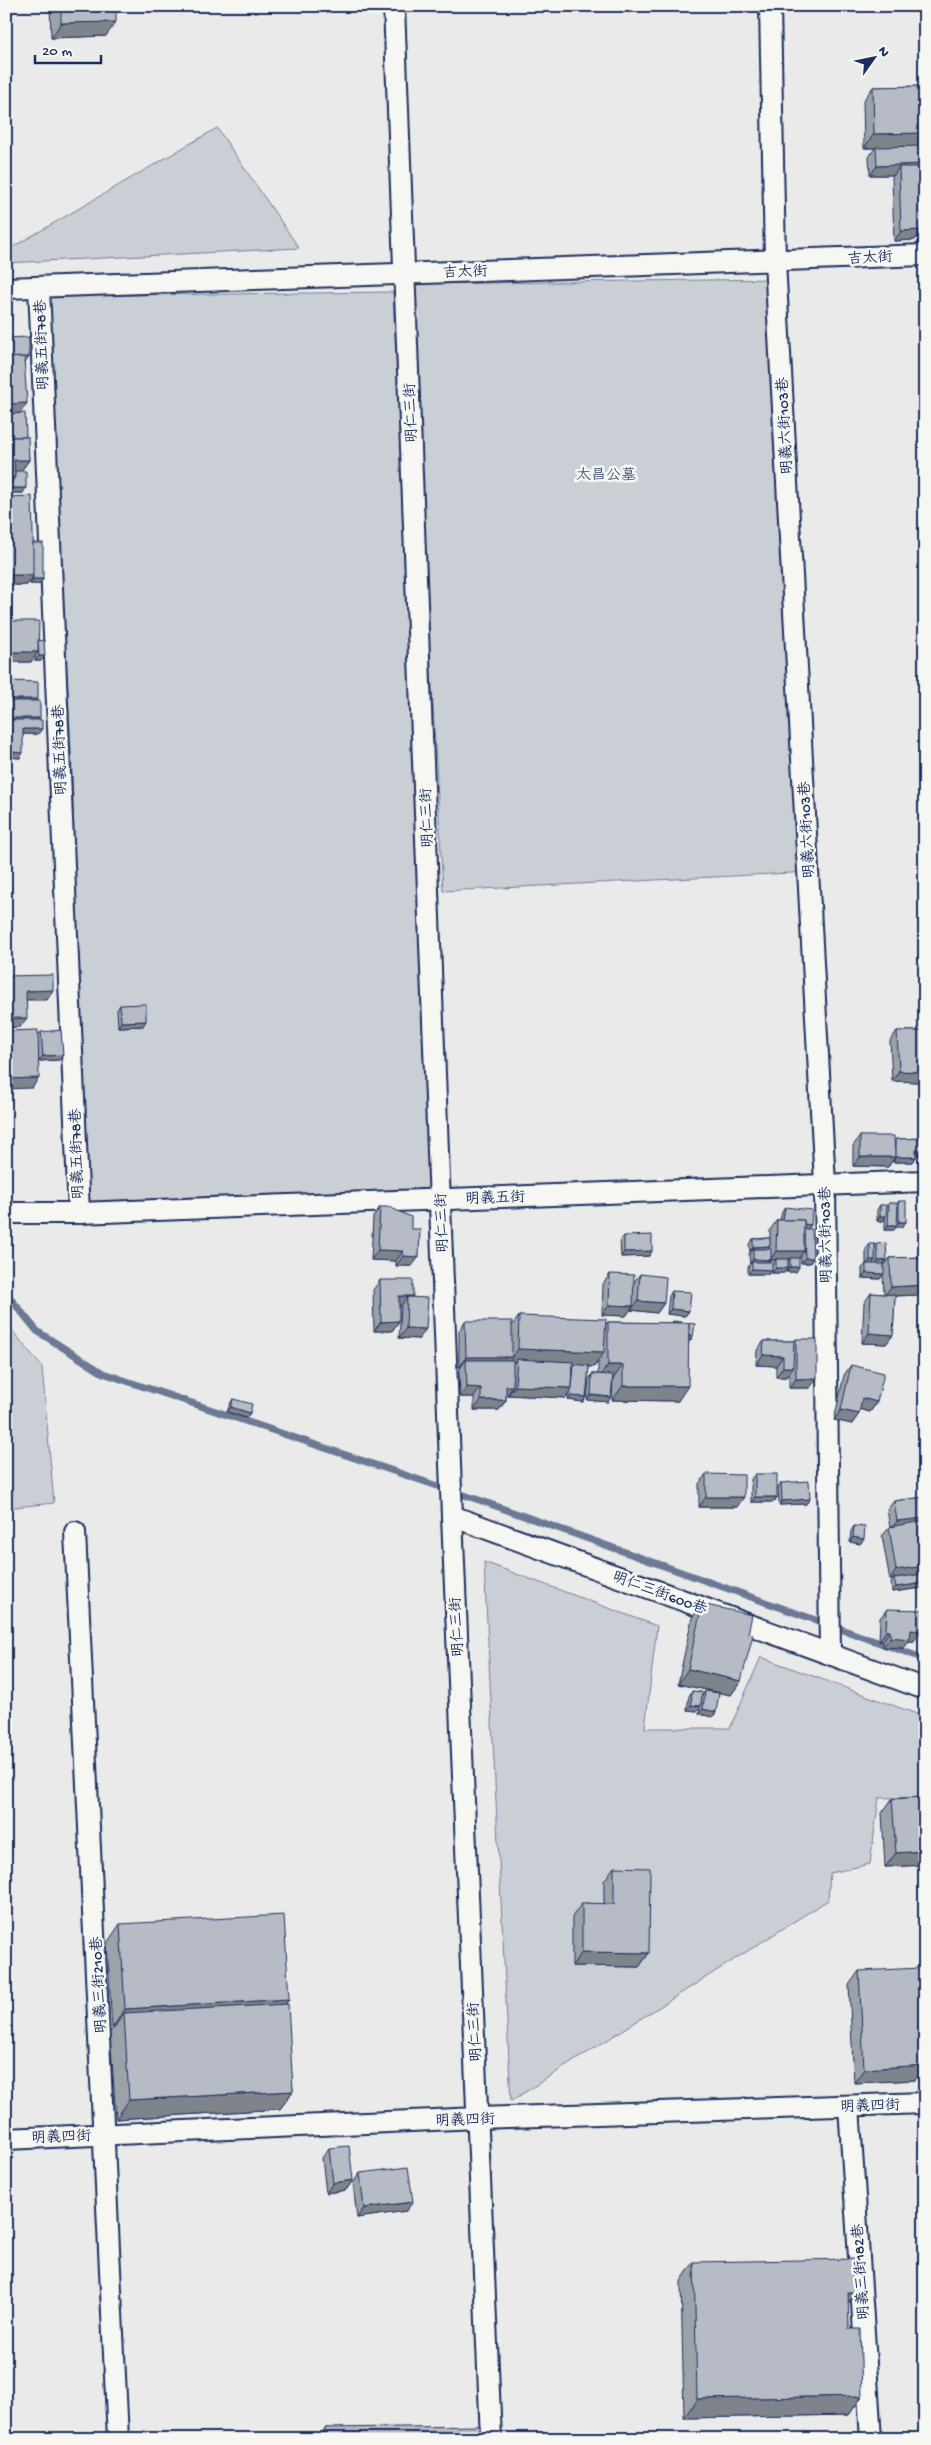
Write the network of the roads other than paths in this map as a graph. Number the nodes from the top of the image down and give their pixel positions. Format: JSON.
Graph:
{"nodes":[{"id":1,"x":394,"y":6,"type":"edge"},
{"id":2,"x":770,"y":6,"type":"edge"},
{"id":3,"x":925,"y":255,"type":"edge"},
{"id":4,"x":775,"y":261,"type":"junction"},
{"id":5,"x":405,"y":272,"type":"junction"},
{"id":6,"x":38,"y":286,"type":"junction"},
{"id":7,"x":6,"y":288,"type":"edge"},
{"id":8,"x":925,"y":1181,"type":"edge"},
{"id":9,"x":825,"y":1184,"type":"junction"},
{"id":10,"x":440,"y":1199,"type":"junction"},
{"id":11,"x":6,"y":1213,"type":"edge"},
{"id":12,"x":78,"y":1213,"type":"junction"},
{"id":13,"x":451,"y":1500,"type":"junction"},
{"id":14,"x":75,"y":1532,"type":"dead end"},
{"id":15,"x":830,"y":1654,"type":"junction"},
{"id":16,"x":925,"y":1689,"type":"edge"},
{"id":17,"x":925,"y":2103,"type":"edge"},
{"id":18,"x":849,"y":2106,"type":"junction"},
{"id":19,"x":478,"y":2118,"type":"junction"},
{"id":20,"x":105,"y":2134,"type":"junction"},
{"id":21,"x":6,"y":2138,"type":"edge"},
{"id":22,"x":118,"y":2439,"type":"edge"},
{"id":23,"x":491,"y":2439,"type":"edge"},
{"id":24,"x":871,"y":2439,"type":"edge"}],
"edges":[{"from":1,"to":5,"type":"street","name":"明仁三街"},
{"from":2,"to":4,"type":"street","name":"明義六街103巷"},
{"from":3,"to":4,"type":"street","name":"吉太街"},
{"from":4,"to":5,"type":"street","name":"吉太街"},
{"from":4,"to":9,"type":"street","name":"明義六街103巷"},
{"from":5,"to":6,"type":"street","name":"吉太街"},
{"from":5,"to":10,"type":"street","name":"明仁三街"},
{"from":6,"to":7,"type":"street","name":"吉太街"},
{"from":6,"to":12,"type":"street","name":"明義五街78巷"},
{"from":8,"to":9,"type":"street","name":"明義五街"},
{"from":9,"to":10,"type":"street","name":"明義五街"},
{"from":9,"to":15,"type":"street","name":"明義六街103巷"},
{"from":10,"to":12,"type":"street","name":"明義五街"},
{"from":10,"to":13,"type":"street","name":"明仁三街"},
{"from":11,"to":12,"type":"street","name":"明義五街"},
{"from":13,"to":15,"type":"street","name":"明仁三街600巷"},
{"from":13,"to":19,"type":"street","name":"明仁三街"},
{"from":14,"to":20,"type":"street","name":"明義三街210巷"},
{"from":15,"to":16,"type":"street","name":"明仁三街600巷"},
{"from":17,"to":18,"type":"street","name":"明義四街"},
{"from":18,"to":19,"type":"street","name":"明義四街"},
{"from":18,"to":24,"type":"street","name":"明義三街182巷"},
{"from":19,"to":20,"type":"street","name":"明義四街"},
{"from":19,"to":23,"type":"street","name":"明仁三街"},
{"from":20,"to":21,"type":"street","name":"明義四街"},
{"from":20,"to":22,"type":"street","name":"明義三街210巷"}]}
